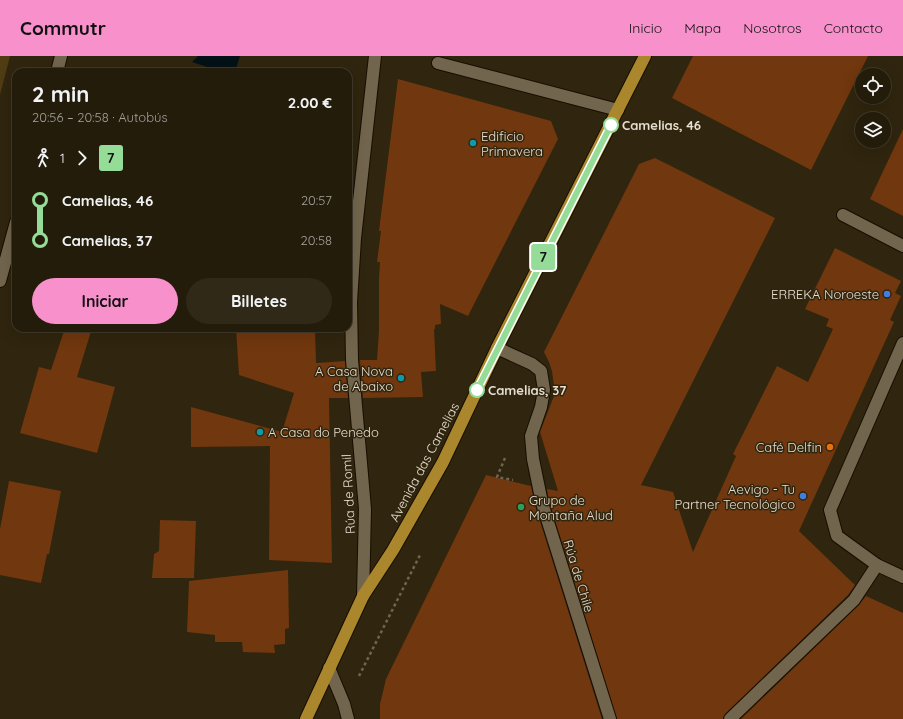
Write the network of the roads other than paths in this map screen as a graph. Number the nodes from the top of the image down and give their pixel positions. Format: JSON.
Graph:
{"nodes":[{"id":1,"x":61,"y":56,"type":"edge"},
{"id":2,"x":375,"y":56,"type":"edge"},
{"id":3,"x":645,"y":56,"type":"edge"},
{"id":4,"x":438,"y":62,"type":"dead end"},
{"id":5,"x":58,"y":68,"type":"edge"},
{"id":6,"x":618,"y":110,"type":"junction"},
{"id":7,"x":842,"y":215,"type":"dead end"},
{"id":8,"x":12,"y":237,"type":"edge"},
{"id":9,"x":903,"y":246,"type":"edge"},
{"id":10,"x":0,"y":281,"type":"edge"},
{"id":11,"x":352,"y":286,"type":"edge"},
{"id":12,"x":352,"y":332,"type":"edge"},
{"id":13,"x":903,"y":343,"type":"edge"},
{"id":14,"x":497,"y":348,"type":"junction"},
{"id":15,"x":877,"y":565,"type":"junction"},
{"id":16,"x":903,"y":576,"type":"edge"},
{"id":17,"x":363,"y":596,"type":"junction"},
{"id":18,"x":329,"y":668,"type":"junction"},
{"id":19,"x":306,"y":719,"type":"edge"},
{"id":20,"x":348,"y":719,"type":"edge"},
{"id":21,"x":610,"y":719,"type":"edge"},
{"id":22,"x":730,"y":719,"type":"edge"}],
"edges":[{"from":1,"to":5,"type":"street"},
{"from":2,"to":11,"type":"street","name":"Rúa de Romil"},
{"from":3,"to":6,"type":"main road","name":"Avenida das Camelias"},
{"from":4,"to":6,"type":"street"},
{"from":6,"to":14,"type":"main road","name":"Avenida das Camelias"},
{"from":7,"to":9,"type":"street"},
{"from":8,"to":10,"type":"street"},
{"from":12,"to":17,"type":"street","name":"Rúa de Romil"},
{"from":13,"to":15,"type":"street"},
{"from":14,"to":17,"type":"main road","name":"Avenida das Camelias"},
{"from":14,"to":21,"type":"street","name":"Rúa de Chile"},
{"from":15,"to":16,"type":"street"},
{"from":15,"to":22,"type":"street"},
{"from":17,"to":18,"type":"main road","name":"Avenida das Camelias"},
{"from":18,"to":19,"type":"main road","name":"Avenida das Camelias"},
{"from":18,"to":20,"type":"street"}]}
